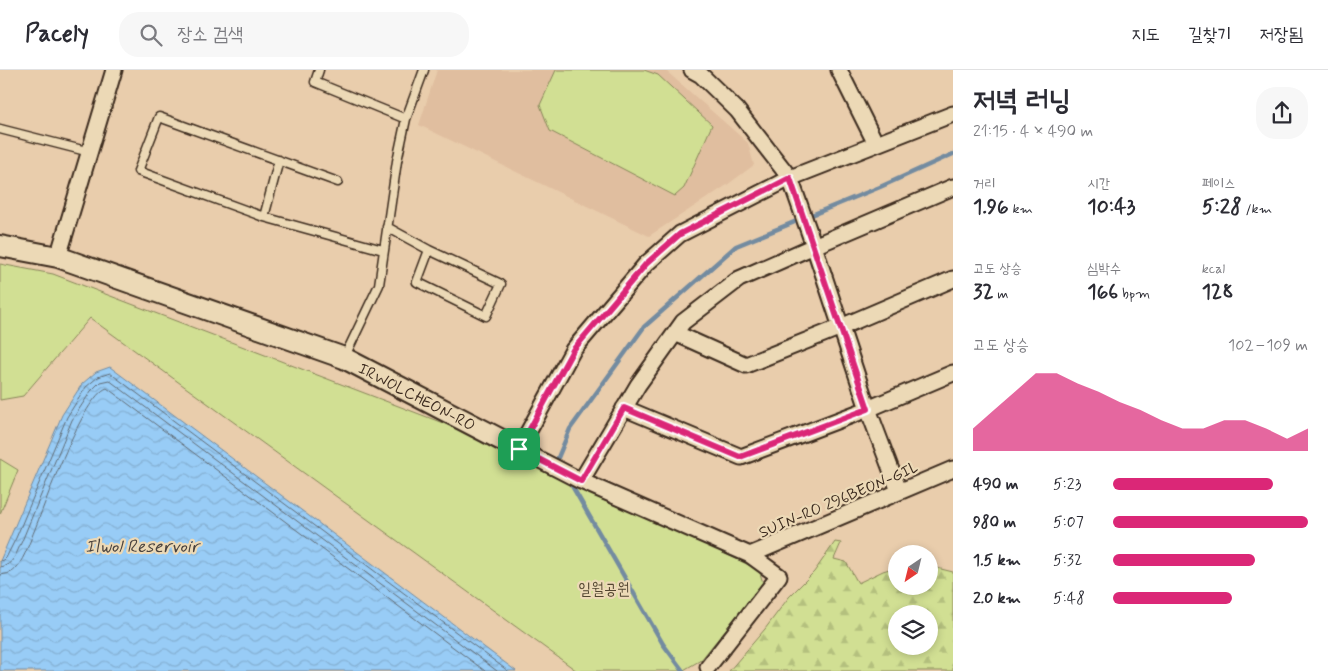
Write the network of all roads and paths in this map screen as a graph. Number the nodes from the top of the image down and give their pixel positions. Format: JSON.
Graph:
{"nodes":[{"id":1,"x":114,"y":70,"type":"edge"},
{"id":2,"x":319,"y":70,"type":"edge"},
{"id":3,"x":424,"y":70,"type":"edge"},
{"id":4,"x":692,"y":70,"type":"edge"},
{"id":5,"x":839,"y":70,"type":"edge"},
{"id":6,"x":953,"y":114,"type":"edge"},
{"id":7,"x":406,"y":119,"type":"junction"},
{"id":8,"x":0,"y":129,"type":"edge"},
{"id":9,"x":876,"y":144,"type":"junction"},
{"id":10,"x":90,"y":152,"type":"junction"},
{"id":11,"x":279,"y":160,"type":"junction"},
{"id":12,"x":790,"y":178,"type":"junction"},
{"id":13,"x":338,"y":182,"type":"dead end"},
{"id":14,"x":953,"y":187,"type":"edge"},
{"id":15,"x":264,"y":217,"type":"junction"},
{"id":16,"x":387,"y":227,"type":"junction"},
{"id":17,"x":0,"y":246,"type":"edge"},
{"id":18,"x":814,"y":246,"type":"junction"},
{"id":19,"x":383,"y":250,"type":"junction"},
{"id":20,"x":429,"y":250,"type":"junction"},
{"id":21,"x":58,"y":256,"type":"junction"},
{"id":22,"x":953,"y":279,"type":"edge"},
{"id":23,"x":841,"y":327,"type":"junction"},
{"id":24,"x":675,"y":333,"type":"junction"},
{"id":25,"x":344,"y":358,"type":"junction"},
{"id":26,"x":953,"y":373,"type":"edge"},
{"id":27,"x":624,"y":408,"type":"junction"},
{"id":28,"x":868,"y":409,"type":"junction"},
{"id":29,"x":519,"y":449,"type":"junction"},
{"id":30,"x":953,"y":469,"type":"edge"},
{"id":31,"x":581,"y":481,"type":"junction"},
{"id":32,"x":899,"y":492,"type":"junction"},
{"id":33,"x":750,"y":555,"type":"junction"},
{"id":34,"x":708,"y":667,"type":"dead end"}],
"edges":[{"from":1,"to":10,"type":"street"},
{"from":2,"to":7,"type":"lane"},
{"from":3,"to":7,"type":"lane"},
{"from":4,"to":12,"type":"street"},
{"from":5,"to":9,"type":"street"},
{"from":6,"to":9,"type":"street"},
{"from":7,"to":16,"type":"lane"},
{"from":8,"to":10,"type":"lane"},
{"from":9,"to":12,"type":"street"},
{"from":10,"to":21,"type":"street"},
{"from":11,"to":13,"type":"lane"},
{"from":11,"to":15,"type":"lane"},
{"from":11,"to":15,"type":"lane"},
{"from":12,"to":18,"type":"street"},
{"from":12,"to":29,"type":"street"},
{"from":14,"to":18,"type":"street"},
{"from":15,"to":19,"type":"lane"},
{"from":16,"to":19,"type":"lane"},
{"from":16,"to":20,"type":"lane"},
{"from":17,"to":21,"type":"street","name":"IRWOLCHEON-RO"},
{"from":18,"to":23,"type":"street"},
{"from":18,"to":24,"type":"street"},
{"from":19,"to":25,"type":"lane"},
{"from":20,"to":20,"type":"lane"},
{"from":21,"to":25,"type":"street","name":"IRWOLCHEON-RO"},
{"from":22,"to":23,"type":"street"},
{"from":23,"to":24,"type":"street"},
{"from":23,"to":28,"type":"street"},
{"from":24,"to":27,"type":"street"},
{"from":25,"to":29,"type":"street","name":"IRWOLCHEON-RO"},
{"from":26,"to":28,"type":"street"},
{"from":27,"to":28,"type":"street"},
{"from":27,"to":31,"type":"street"},
{"from":28,"to":32,"type":"street"},
{"from":29,"to":31,"type":"street","name":"SUIN-RO 296BEON-GIL"},
{"from":30,"to":32,"type":"street","name":"SUIN-RO 296BEON-GIL"},
{"from":31,"to":33,"type":"street","name":"SUIN-RO 296BEON-GIL"},
{"from":32,"to":33,"type":"street","name":"SUIN-RO 296BEON-GIL"},
{"from":33,"to":34,"type":"street"}]}
